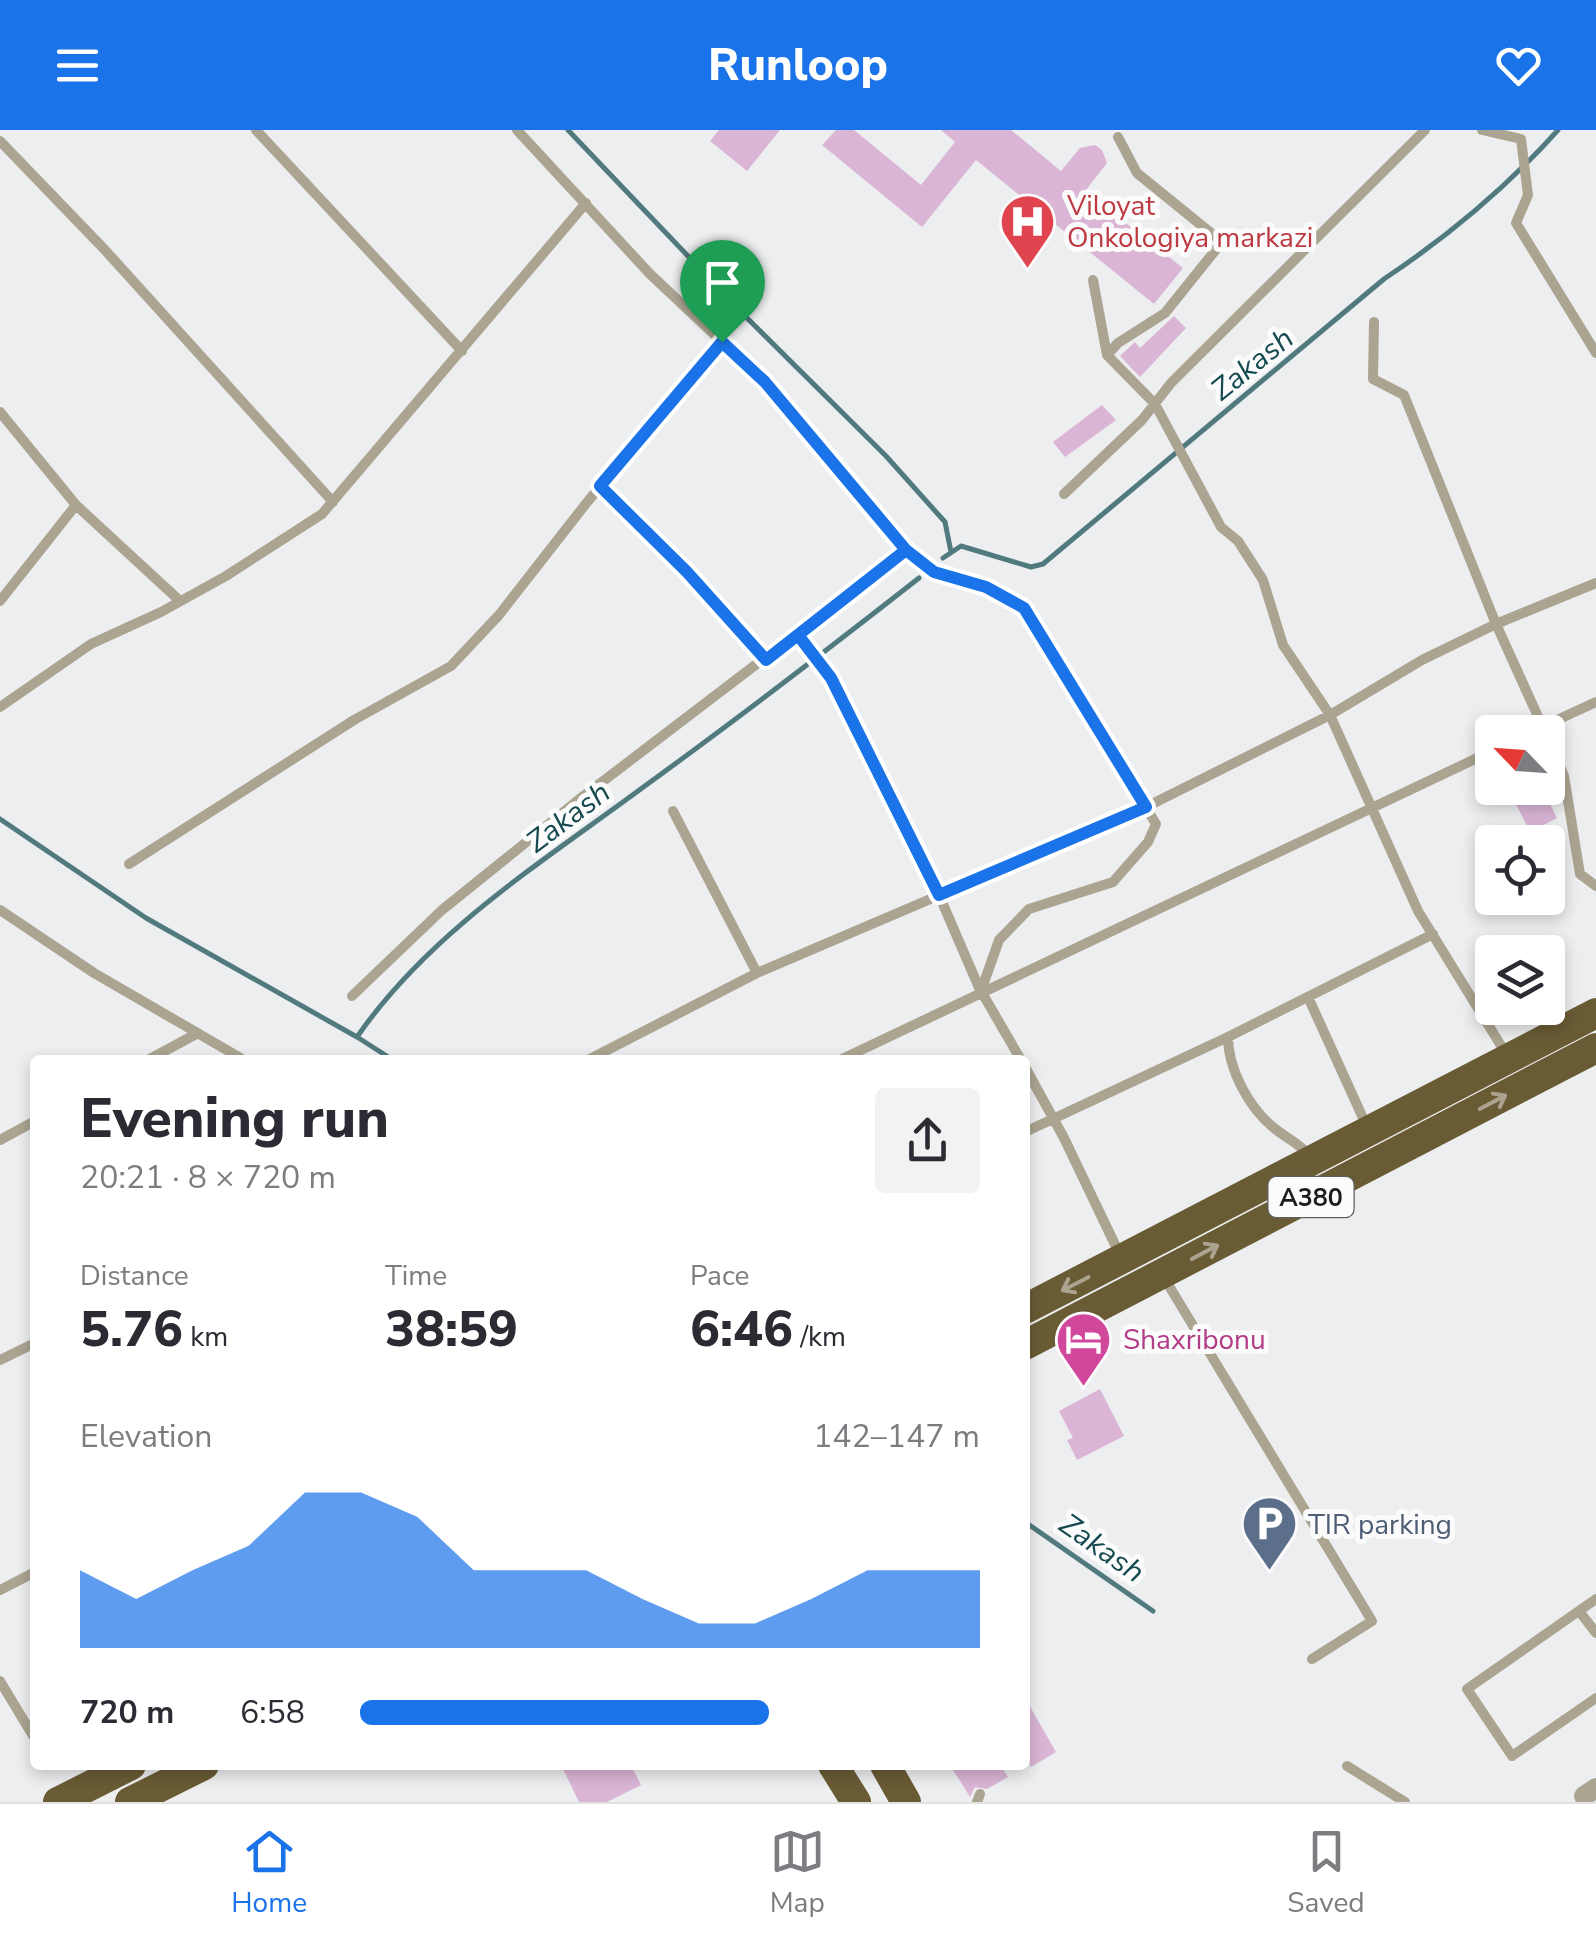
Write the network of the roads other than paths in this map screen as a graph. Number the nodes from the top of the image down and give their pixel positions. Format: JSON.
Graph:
{"nodes":[{"id":1,"x":256,"y":130,"type":"edge"},
{"id":2,"x":517,"y":130,"type":"edge"},
{"id":3,"x":1425,"y":130,"type":"edge"},
{"id":4,"x":1482,"y":130,"type":"edge"},
{"id":5,"x":1118,"y":137,"type":"dead end"},
{"id":6,"x":0,"y":141,"type":"edge"},
{"id":7,"x":586,"y":203,"type":"junction"},
{"id":8,"x":1093,"y":280,"type":"dead end"},
{"id":9,"x":1374,"y":322,"type":"dead end"},
{"id":10,"x":722,"y":342,"type":"junction"},
{"id":11,"x":462,"y":351,"type":"junction"},
{"id":12,"x":1596,"y":352,"type":"edge"},
{"id":13,"x":1107,"y":355,"type":"junction"},
{"id":14,"x":1155,"y":404,"type":"junction"},
{"id":15,"x":0,"y":412,"type":"edge"},
{"id":16,"x":600,"y":486,"type":"junction"},
{"id":17,"x":1064,"y":494,"type":"dead end"},
{"id":18,"x":333,"y":502,"type":"junction"},
{"id":19,"x":76,"y":505,"type":"junction"},
{"id":20,"x":906,"y":550,"type":"junction"},
{"id":21,"x":1596,"y":584,"type":"edge"},
{"id":22,"x":180,"y":601,"type":"junction"},
{"id":23,"x":0,"y":602,"type":"edge"},
{"id":24,"x":1496,"y":624,"type":"junction"},
{"id":25,"x":801,"y":640,"type":"junction"},
{"id":26,"x":766,"y":660,"type":"junction"},
{"id":27,"x":1596,"y":702,"type":"edge"},
{"id":28,"x":0,"y":708,"type":"edge"},
{"id":29,"x":1330,"y":715,"type":"junction"},
{"id":30,"x":1534,"y":715,"type":"edge"},
{"id":31,"x":1565,"y":720,"type":"edge"},
{"id":32,"x":1475,"y":759,"type":"edge"},
{"id":33,"x":1565,"y":782,"type":"edge"},
{"id":34,"x":1373,"y":806,"type":"junction"},
{"id":35,"x":1146,"y":807,"type":"junction"},
{"id":36,"x":673,"y":811,"type":"dead end"},
{"id":37,"x":129,"y":864,"type":"dead end"},
{"id":38,"x":1596,"y":886,"type":"edge"},
{"id":39,"x":939,"y":895,"type":"junction"},
{"id":40,"x":0,"y":910,"type":"edge"},
{"id":41,"x":1433,"y":934,"type":"junction"},
{"id":42,"x":757,"y":973,"type":"junction"},
{"id":43,"x":981,"y":991,"type":"junction"},
{"id":44,"x":352,"y":996,"type":"dead end"},
{"id":45,"x":1308,"y":997,"type":"junction"},
{"id":46,"x":1596,"y":1013,"type":"edge"},
{"id":47,"x":198,"y":1033,"type":"junction"},
{"id":48,"x":1228,"y":1037,"type":"junction"},
{"id":49,"x":1594,"y":1054,"type":"edge"},
{"id":50,"x":157,"y":1055,"type":"edge"},
{"id":51,"x":235,"y":1055,"type":"edge"},
{"id":52,"x":598,"y":1055,"type":"edge"},
{"id":53,"x":850,"y":1055,"type":"edge"},
{"id":54,"x":1018,"y":1055,"type":"edge"},
{"id":55,"x":1509,"y":1058,"type":"junction"},
{"id":56,"x":1030,"y":1076,"type":"edge"},
{"id":57,"x":1054,"y":1118,"type":"junction"},
{"id":58,"x":30,"y":1123,"type":"edge"},
{"id":59,"x":1030,"y":1130,"type":"edge"},
{"id":60,"x":1368,"y":1130,"type":"junction"},
{"id":61,"x":0,"y":1140,"type":"edge"},
{"id":62,"x":1314,"y":1159,"type":"junction"},
{"id":63,"x":1122,"y":1260,"type":"junction"},
{"id":64,"x":1163,"y":1274,"type":"junction"},
{"id":65,"x":1030,"y":1306,"type":"edge"},
{"id":66,"x":1030,"y":1341,"type":"edge"},
{"id":67,"x":30,"y":1345,"type":"edge"},
{"id":68,"x":0,"y":1360,"type":"edge"},
{"id":69,"x":30,"y":1575,"type":"edge"},
{"id":70,"x":0,"y":1590,"type":"edge"},
{"id":71,"x":1596,"y":1599,"type":"edge"},
{"id":72,"x":1580,"y":1611,"type":"junction"},
{"id":73,"x":1596,"y":1633,"type":"edge"},
{"id":74,"x":1312,"y":1659,"type":"dead end"},
{"id":75,"x":0,"y":1681,"type":"edge"},
{"id":76,"x":1596,"y":1698,"type":"edge"},
{"id":77,"x":30,"y":1731,"type":"edge"},
{"id":78,"x":1347,"y":1766,"type":"dead end"},
{"id":79,"x":121,"y":1770,"type":"edge"},
{"id":80,"x":194,"y":1770,"type":"edge"},
{"id":81,"x":837,"y":1770,"type":"edge"},
{"id":82,"x":888,"y":1770,"type":"edge"},
{"id":83,"x":58,"y":1802,"type":"edge"},
{"id":84,"x":130,"y":1802,"type":"edge"},
{"id":85,"x":856,"y":1802,"type":"edge"},
{"id":86,"x":906,"y":1802,"type":"edge"},
{"id":87,"x":1405,"y":1802,"type":"edge"}],
"edges":[{"from":1,"to":11,"type":"lane"},
{"from":2,"to":7,"type":"lane"},
{"from":3,"to":14,"type":"lane"},
{"from":4,"to":12,"type":"lane"},
{"from":5,"to":13,"type":"lane"},
{"from":6,"to":18,"type":"lane"},
{"from":7,"to":10,"type":"lane"},
{"from":7,"to":11,"type":"lane"},
{"from":8,"to":13,"type":"lane"},
{"from":9,"to":24,"type":"lane"},
{"from":10,"to":16,"type":"lane"},
{"from":10,"to":20,"type":"lane"},
{"from":11,"to":18,"type":"lane"},
{"from":13,"to":14,"type":"lane"},
{"from":14,"to":17,"type":"lane"},
{"from":14,"to":29,"type":"lane"},
{"from":15,"to":19,"type":"lane"},
{"from":16,"to":26,"type":"lane"},
{"from":16,"to":37,"type":"lane"},
{"from":18,"to":22,"type":"lane"},
{"from":19,"to":22,"type":"lane"},
{"from":19,"to":23,"type":"lane"},
{"from":20,"to":25,"type":"lane"},
{"from":20,"to":35,"type":"lane"},
{"from":21,"to":24,"type":"lane"},
{"from":22,"to":28,"type":"lane"},
{"from":24,"to":29,"type":"lane"},
{"from":24,"to":30,"type":"lane"},
{"from":25,"to":26,"type":"lane"},
{"from":25,"to":39,"type":"lane"},
{"from":26,"to":44,"type":"lane"},
{"from":27,"to":31,"type":"lane"},
{"from":29,"to":34,"type":"lane"},
{"from":29,"to":35,"type":"lane"},
{"from":32,"to":34,"type":"lane"},
{"from":33,"to":38,"type":"lane"},
{"from":34,"to":41,"type":"lane"},
{"from":34,"to":43,"type":"lane"},
{"from":35,"to":39,"type":"lane"},
{"from":35,"to":43,"type":"lane"},
{"from":36,"to":42,"type":"lane"},
{"from":39,"to":42,"type":"lane"},
{"from":39,"to":43,"type":"lane"},
{"from":40,"to":47,"type":"lane"},
{"from":41,"to":45,"type":"lane"},
{"from":41,"to":55,"type":"lane"},
{"from":42,"to":52,"type":"lane"},
{"from":43,"to":53,"type":"lane"},
{"from":43,"to":54,"type":"lane"},
{"from":45,"to":48,"type":"lane"},
{"from":45,"to":60,"type":"lane"},
{"from":46,"to":55,"type":"highway","number":"A380"},
{"from":47,"to":50,"type":"lane"},
{"from":47,"to":51,"type":"lane"},
{"from":48,"to":57,"type":"lane"},
{"from":48,"to":62,"type":"lane"},
{"from":64,"to":49,"type":"highway","number":"A380","one_way":true},
{"from":55,"to":60,"type":"highway","number":"A380"},
{"from":56,"to":57,"type":"lane"},
{"from":57,"to":59,"type":"lane"},
{"from":57,"to":63,"type":"lane"},
{"from":58,"to":61,"type":"lane"},
{"from":60,"to":62,"type":"highway","number":"A380"},
{"from":62,"to":63,"type":"highway","number":"A380"},
{"from":63,"to":65,"type":"highway","number":"A380","one_way":true},
{"from":64,"to":66,"type":"highway","number":"A380"},
{"from":64,"to":74,"type":"lane"},
{"from":67,"to":68,"type":"lane"},
{"from":69,"to":70,"type":"lane"},
{"from":71,"to":72,"type":"lane"},
{"from":72,"to":73,"type":"lane"},
{"from":72,"to":76,"type":"lane"},
{"from":75,"to":77,"type":"lane"},
{"from":78,"to":87,"type":"lane"},
{"from":79,"to":83,"type":"highway"},
{"from":80,"to":84,"type":"highway"},
{"from":81,"to":85,"type":"highway"},
{"from":82,"to":86,"type":"highway"}]}
